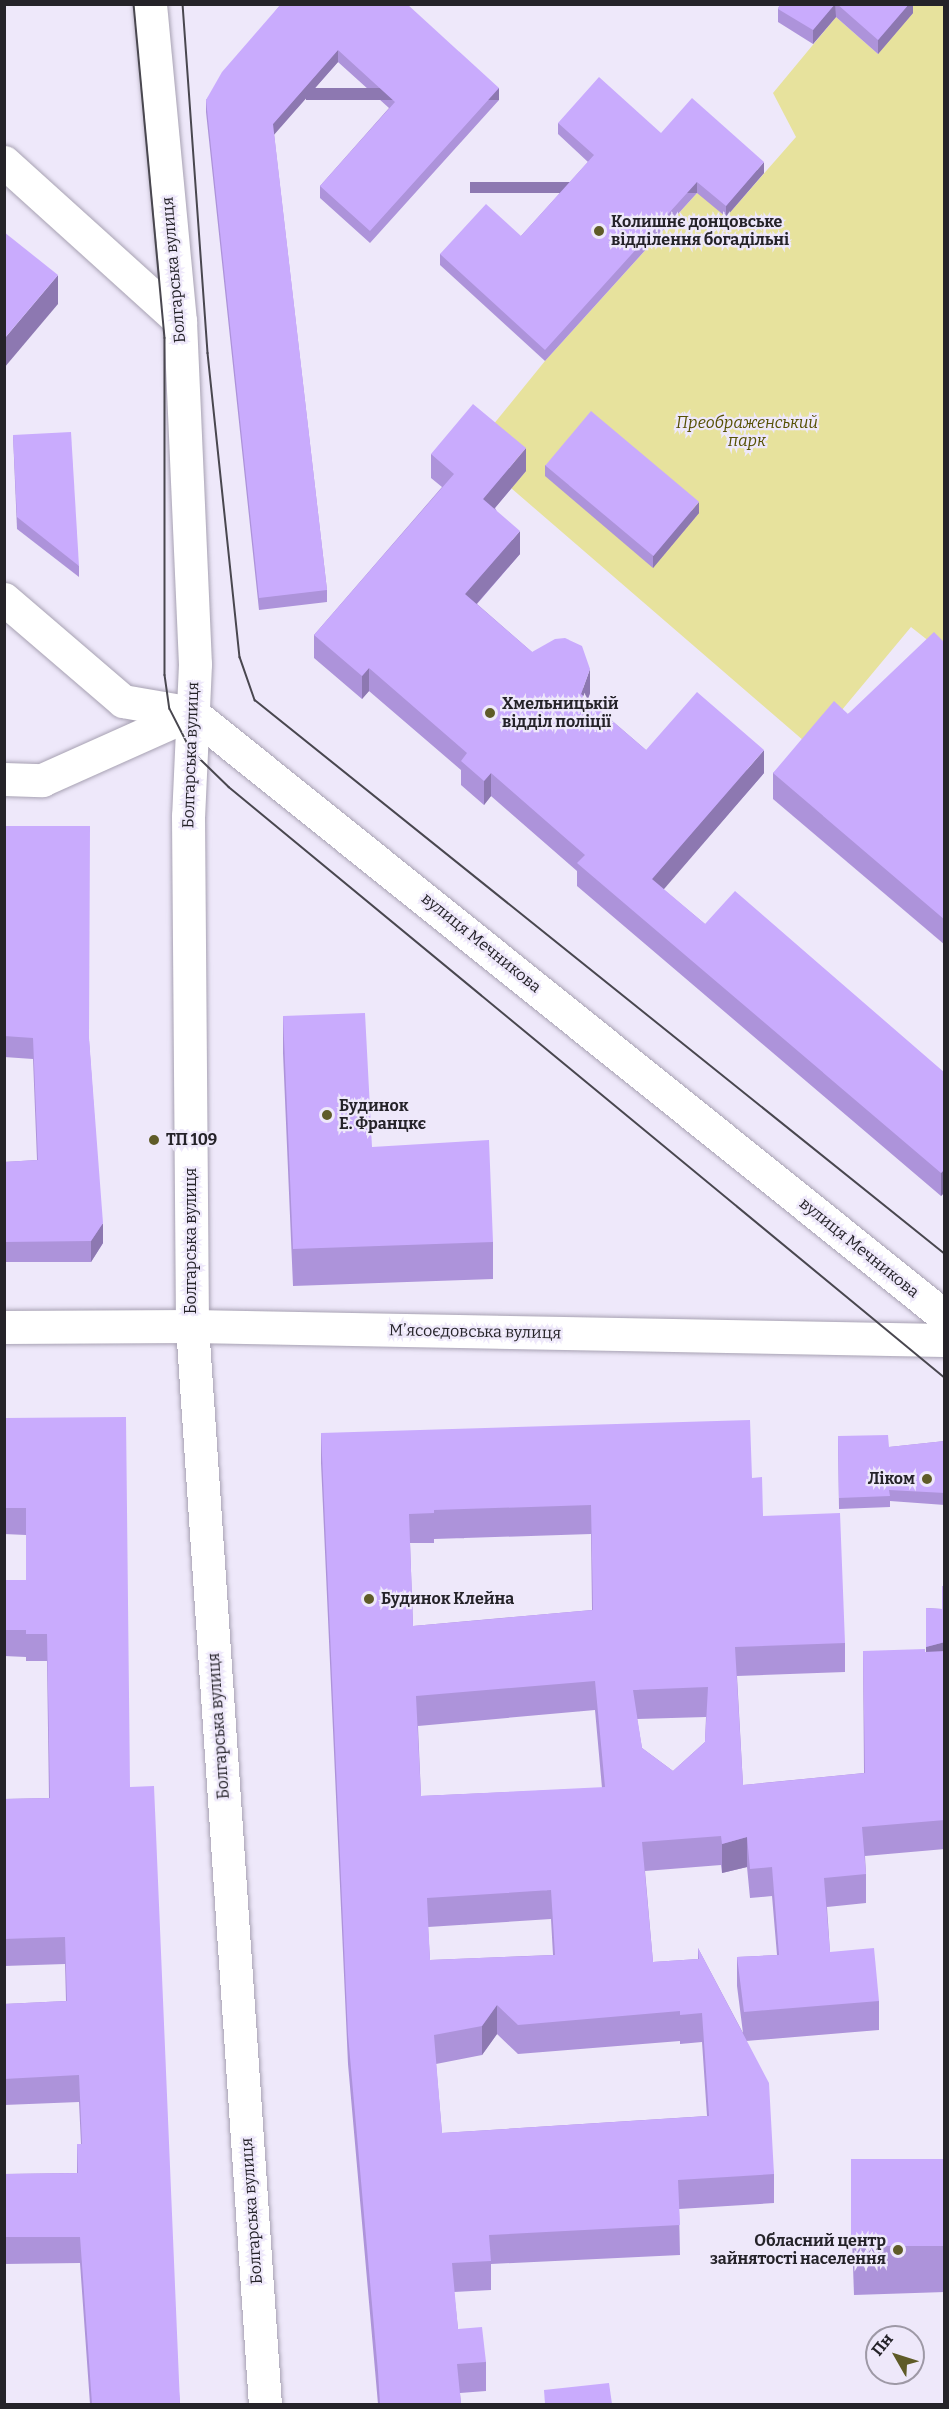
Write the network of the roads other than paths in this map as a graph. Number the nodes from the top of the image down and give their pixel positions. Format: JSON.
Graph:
{"nodes":[{"id":1,"x":150,"y":4,"type":"edge"},
{"id":2,"x":4,"y":162,"type":"edge"},
{"id":3,"x":180,"y":321,"type":"junction"},
{"id":4,"x":4,"y":599,"type":"edge"},
{"id":5,"x":192,"y":713,"type":"junction"},
{"id":6,"x":4,"y":780,"type":"edge"},
{"id":7,"x":945,"y":1316,"type":"edge"},
{"id":8,"x":192,"y":1326,"type":"junction"},
{"id":9,"x":4,"y":1327,"type":"edge"},
{"id":10,"x":945,"y":1340,"type":"edge"},
{"id":11,"x":265,"y":2404,"type":"edge"}],
"edges":[{"from":1,"to":3,"type":"street","name":"Болгарська вулиця"},
{"from":2,"to":3,"type":"street"},
{"from":3,"to":5,"type":"street","name":"Болгарська вулиця"},
{"from":4,"to":5,"type":"street","name":"вулиця Мечникова"},
{"from":5,"to":6,"type":"street"},
{"from":5,"to":7,"type":"street","name":"вулиця Мечникова"},
{"from":5,"to":8,"type":"street","name":"Болгарська вулиця"},
{"from":8,"to":9,"type":"street","name":"Мʼясоєдовська вулиця"},
{"from":8,"to":10,"type":"street","name":"Мʼясоєдовська вулиця"},
{"from":8,"to":11,"type":"street","name":"Болгарська вулиця"}]}
